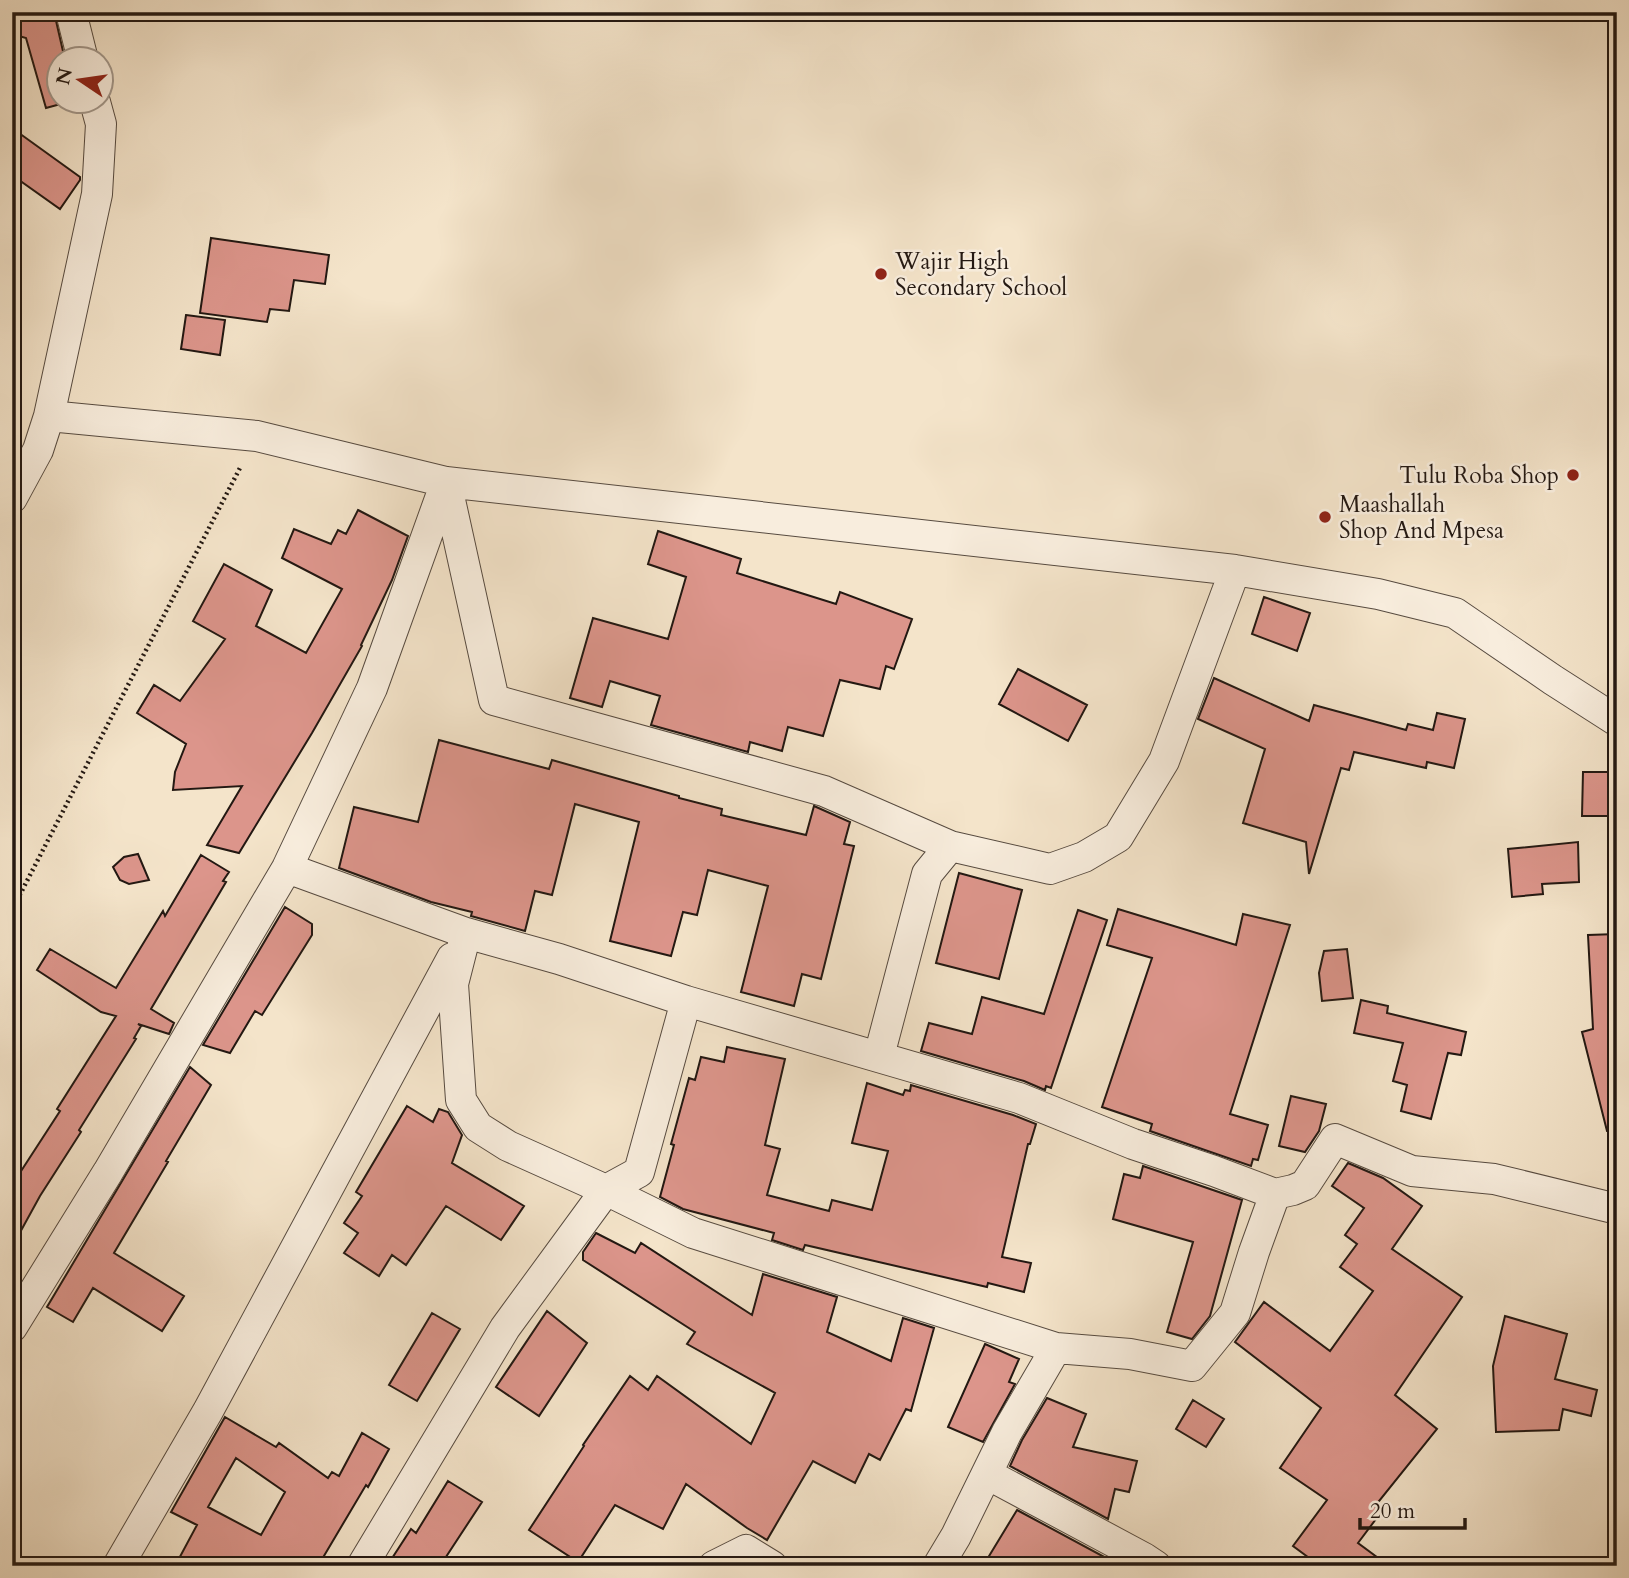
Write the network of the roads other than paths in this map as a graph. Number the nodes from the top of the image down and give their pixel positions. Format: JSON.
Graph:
{"nodes":[{"id":1,"x":71,"y":12,"type":"edge"},
{"id":2,"x":80,"y":46,"type":"edge"},
{"id":3,"x":99,"y":116,"type":"edge"},
{"id":4,"x":49,"y":416,"type":"junction"},
{"id":5,"x":446,"y":482,"type":"junction"},
{"id":6,"x":12,"y":498,"type":"edge"},
{"id":7,"x":1235,"y":570,"type":"junction"},
{"id":8,"x":1617,"y":721,"type":"edge"},
{"id":9,"x":950,"y":846,"type":"junction"},
{"id":10,"x":287,"y":868,"type":"junction"},
{"id":11,"x":466,"y":933,"type":"junction"},
{"id":12,"x":686,"y":1000,"type":"junction"},
{"id":13,"x":879,"y":1056,"type":"junction"},
{"id":14,"x":606,"y":1190,"type":"junction"},
{"id":15,"x":1275,"y":1194,"type":"junction"},
{"id":16,"x":1617,"y":1209,"type":"edge"},
{"id":17,"x":12,"y":1327,"type":"edge"},
{"id":18,"x":1055,"y":1348,"type":"junction"},
{"id":19,"x":987,"y":1474,"type":"junction"},
{"id":20,"x":118,"y":1566,"type":"edge"},
{"id":21,"x":362,"y":1566,"type":"edge"},
{"id":22,"x":714,"y":1566,"type":"edge"},
{"id":23,"x":772,"y":1566,"type":"edge"},
{"id":24,"x":938,"y":1566,"type":"edge"},
{"id":25,"x":1156,"y":1566,"type":"edge"}],
"edges":[{"from":1,"to":2,"type":"street"},
{"from":3,"to":4,"type":"street"},
{"from":4,"to":5,"type":"street"},
{"from":4,"to":6,"type":"street"},
{"from":5,"to":7,"type":"street"},
{"from":5,"to":9,"type":"street"},
{"from":5,"to":10,"type":"street"},
{"from":7,"to":8,"type":"street"},
{"from":7,"to":9,"type":"street"},
{"from":9,"to":13,"type":"street"},
{"from":10,"to":11,"type":"street"},
{"from":10,"to":17,"type":"street"},
{"from":11,"to":12,"type":"street"},
{"from":11,"to":14,"type":"street"},
{"from":11,"to":20,"type":"street"},
{"from":12,"to":13,"type":"street"},
{"from":12,"to":14,"type":"street"},
{"from":13,"to":15,"type":"street"},
{"from":14,"to":18,"type":"street"},
{"from":14,"to":21,"type":"street"},
{"from":15,"to":16,"type":"street"},
{"from":15,"to":18,"type":"street"},
{"from":18,"to":19,"type":"street"},
{"from":19,"to":24,"type":"street"},
{"from":19,"to":25,"type":"street"},
{"from":22,"to":23,"type":"street"}]}
